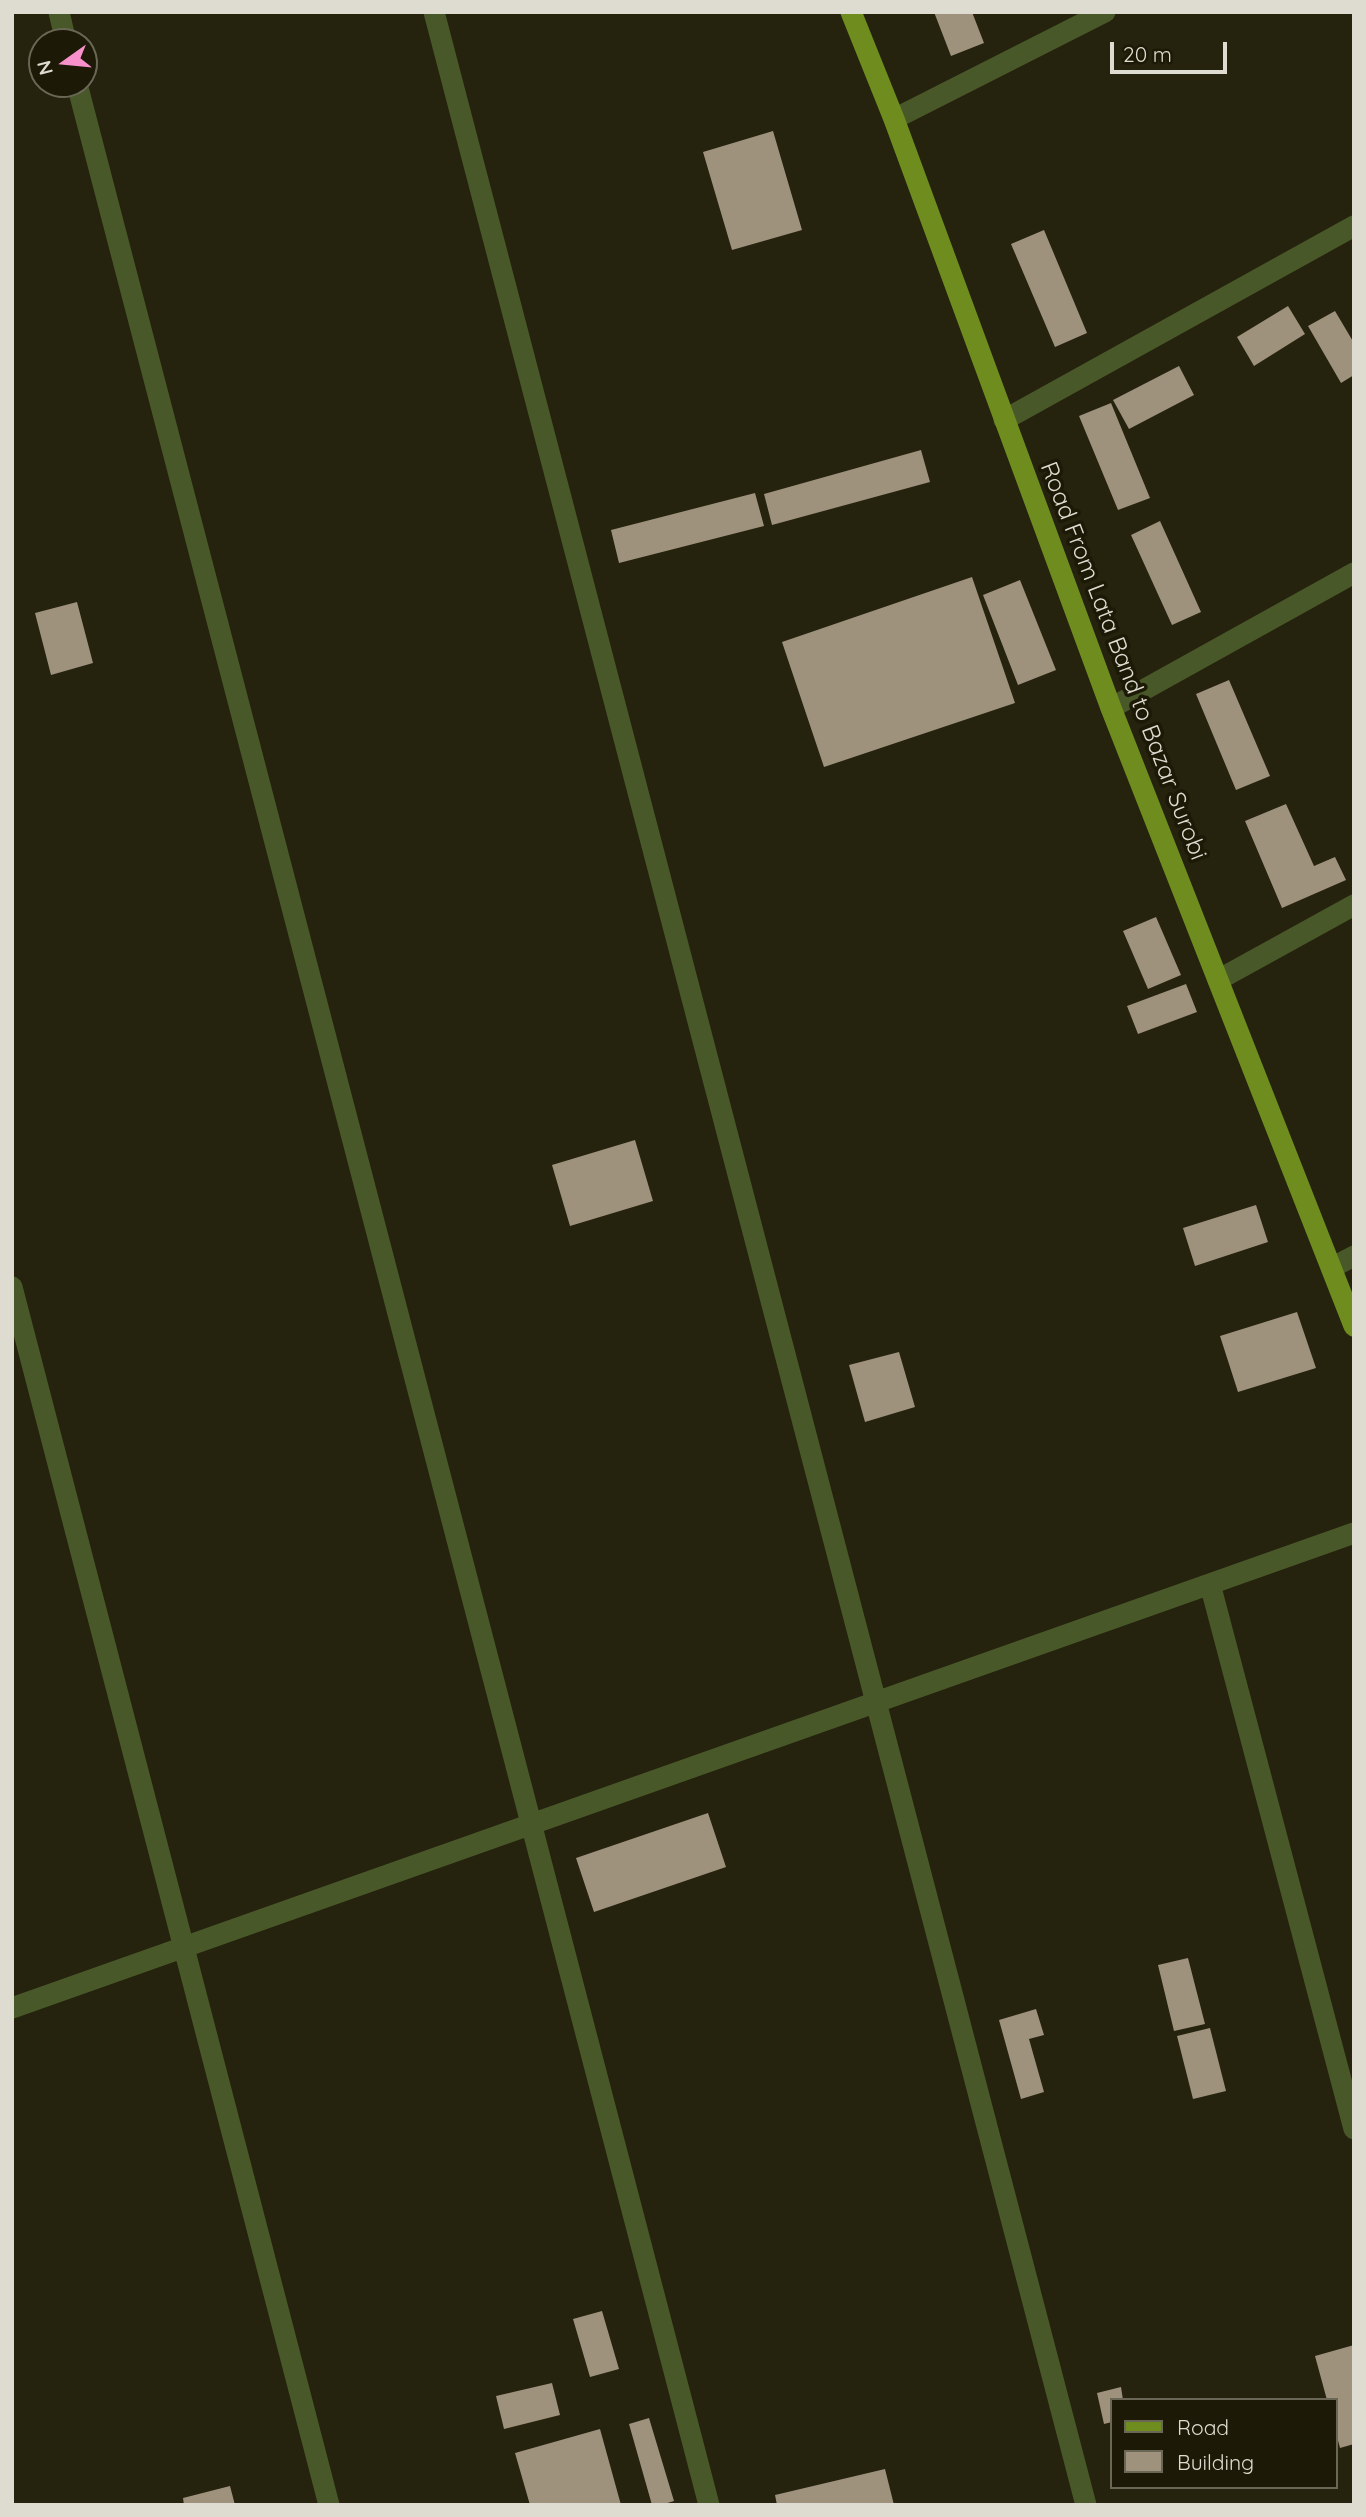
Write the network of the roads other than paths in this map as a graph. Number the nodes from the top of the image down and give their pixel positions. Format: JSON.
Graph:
{"nodes":[{"id":1,"x":434,"y":12,"type":"edge"},
{"id":2,"x":851,"y":12,"type":"edge"},
{"id":3,"x":1105,"y":12,"type":"edge"},
{"id":4,"x":82,"y":98,"type":"edge"},
{"id":5,"x":894,"y":120,"type":"junction"},
{"id":6,"x":1354,"y":226,"type":"edge"},
{"id":7,"x":1004,"y":420,"type":"junction"},
{"id":8,"x":1354,"y":573,"type":"edge"},
{"id":9,"x":1111,"y":708,"type":"junction"},
{"id":10,"x":1354,"y":905,"type":"edge"},
{"id":11,"x":1218,"y":980,"type":"junction"},
{"id":12,"x":1354,"y":1256,"type":"edge"},
{"id":13,"x":1333,"y":1267,"type":"junction"},
{"id":14,"x":12,"y":1287,"type":"edge"},
{"id":15,"x":1354,"y":1326,"type":"edge"},
{"id":16,"x":1354,"y":1533,"type":"edge"},
{"id":17,"x":1210,"y":1584,"type":"junction"},
{"id":18,"x":876,"y":1702,"type":"junction"},
{"id":19,"x":531,"y":1824,"type":"junction"},
{"id":20,"x":183,"y":1947,"type":"junction"},
{"id":21,"x":12,"y":2008,"type":"edge"},
{"id":22,"x":1354,"y":2129,"type":"edge"},
{"id":23,"x":329,"y":2505,"type":"edge"},
{"id":24,"x":709,"y":2505,"type":"edge"},
{"id":25,"x":1086,"y":2505,"type":"edge"}],
"edges":[{"from":1,"to":18,"type":"street"},
{"from":2,"to":5,"type":"main road","name":"Road From Lata Band to Bazar Surobi"},
{"from":3,"to":5,"type":"street"},
{"from":4,"to":19,"type":"street"},
{"from":5,"to":7,"type":"main road","name":"Road From Lata Band to Bazar Surobi"},
{"from":6,"to":7,"type":"street"},
{"from":7,"to":9,"type":"main road","name":"Road From Lata Band to Bazar Surobi"},
{"from":8,"to":9,"type":"street"},
{"from":9,"to":11,"type":"main road","name":"Road From Lata Band to Bazar Surobi"},
{"from":10,"to":11,"type":"street"},
{"from":11,"to":13,"type":"main road","name":"Road From Lata Band to Bazar Surobi"},
{"from":12,"to":13,"type":"street"},
{"from":13,"to":15,"type":"main road","name":"Road From Lata Band to Bazar Surobi"},
{"from":14,"to":20,"type":"street"},
{"from":16,"to":17,"type":"street"},
{"from":17,"to":18,"type":"street"},
{"from":17,"to":22,"type":"street"},
{"from":18,"to":19,"type":"street"},
{"from":18,"to":25,"type":"street"},
{"from":19,"to":20,"type":"street"},
{"from":19,"to":24,"type":"street"},
{"from":20,"to":21,"type":"street"},
{"from":20,"to":23,"type":"street"}]}
